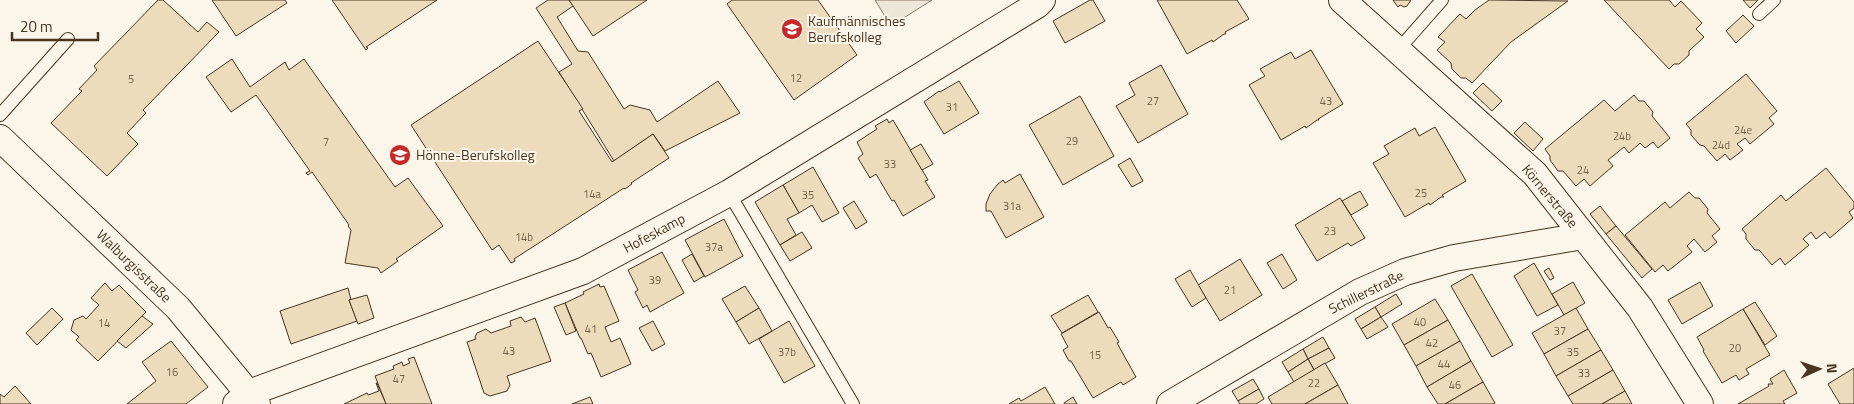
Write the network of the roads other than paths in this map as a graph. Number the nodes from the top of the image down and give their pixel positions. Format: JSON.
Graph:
{"nodes":[{"id":1,"x":1042,"y":0,"type":"edge"},
{"id":2,"x":1342,"y":0,"type":"edge"},
{"id":3,"x":1442,"y":0,"type":"edge"},
{"id":4,"x":1774,"y":0,"type":"edge"},
{"id":5,"x":1759,"y":14,"type":"dead end"},
{"id":6,"x":68,"y":39,"type":"dead end"},
{"id":7,"x":1398,"y":50,"type":"junction"},
{"id":8,"x":0,"y":115,"type":"edge"},
{"id":9,"x":0,"y":138,"type":"edge"},
{"id":10,"x":729,"y":193,"type":"junction"},
{"id":11,"x":1583,"y":236,"type":"junction"},
{"id":12,"x":247,"y":400,"type":"edge"},
{"id":13,"x":853,"y":404,"type":"edge"},
{"id":14,"x":1170,"y":404,"type":"edge"},
{"id":15,"x":1700,"y":404,"type":"edge"}],
"edges":[{"from":1,"to":10,"type":"street","name":"Hofeskamp"},
{"from":2,"to":7,"type":"street","name":"Körnerstraße"},
{"from":3,"to":7,"type":"lane"},
{"from":4,"to":5,"type":"lane"},
{"from":6,"to":8,"type":"lane"},
{"from":7,"to":11,"type":"street","name":"Körnerstraße"},
{"from":9,"to":12,"type":"street","name":"Walburgisstraße"},
{"from":10,"to":12,"type":"street","name":"Hofeskamp"},
{"from":10,"to":13,"type":"lane"},
{"from":11,"to":14,"type":"street","name":"Schillerstraße"},
{"from":11,"to":15,"type":"street","name":"Körnerstraße"}]}
